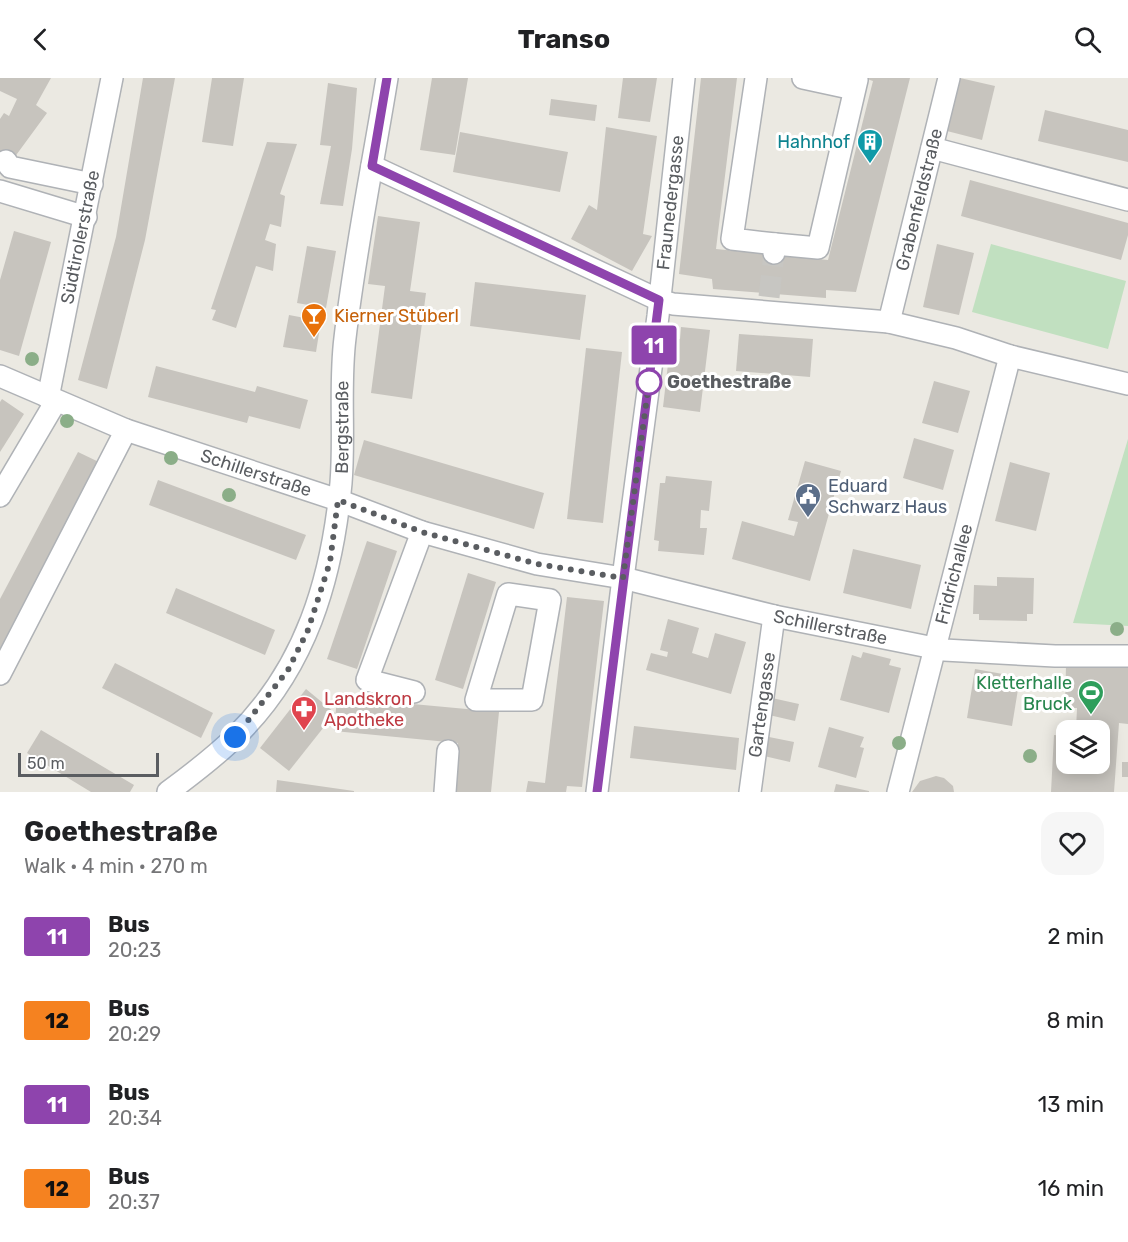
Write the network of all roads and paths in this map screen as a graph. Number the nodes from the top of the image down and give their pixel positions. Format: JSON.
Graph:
{"nodes":[{"id":1,"x":112,"y":78,"type":"edge"},
{"id":2,"x":386,"y":78,"type":"edge"},
{"id":3,"x":684,"y":78,"type":"edge"},
{"id":4,"x":756,"y":78,"type":"edge"},
{"id":5,"x":803,"y":78,"type":"edge"},
{"id":6,"x":949,"y":78,"type":"edge"},
{"id":7,"x":932,"y":148,"type":"junction"},
{"id":8,"x":6,"y":161,"type":"dead end"},
{"id":9,"x":372,"y":166,"type":"junction"},
{"id":10,"x":92,"y":184,"type":"junction"},
{"id":11,"x":0,"y":191,"type":"edge"},
{"id":12,"x":1128,"y":200,"type":"edge"},
{"id":13,"x":86,"y":216,"type":"junction"},
{"id":14,"x":659,"y":300,"type":"junction"},
{"id":15,"x":889,"y":322,"type":"junction"},
{"id":16,"x":1010,"y":356,"type":"junction"},
{"id":17,"x":0,"y":376,"type":"edge"},
{"id":18,"x":1128,"y":384,"type":"edge"},
{"id":19,"x":52,"y":400,"type":"junction"},
{"id":20,"x":126,"y":430,"type":"junction"},
{"id":21,"x":0,"y":496,"type":"edge"},
{"id":22,"x":338,"y":500,"type":"junction"},
{"id":23,"x":422,"y":532,"type":"junction"},
{"id":24,"x":537,"y":564,"type":"junction"},
{"id":25,"x":623,"y":578,"type":"junction"},
{"id":26,"x":531,"y":597,"type":"junction"},
{"id":27,"x":774,"y":616,"type":"junction"},
{"id":28,"x":934,"y":648,"type":"junction"},
{"id":29,"x":1128,"y":656,"type":"edge"},
{"id":30,"x":0,"y":674,"type":"edge"},
{"id":31,"x":414,"y":692,"type":"dead end"},
{"id":32,"x":448,"y":752,"type":"dead end"},
{"id":33,"x":168,"y":792,"type":"edge"},
{"id":34,"x":445,"y":792,"type":"edge"},
{"id":35,"x":597,"y":792,"type":"edge"},
{"id":36,"x":750,"y":792,"type":"edge"},
{"id":37,"x":898,"y":792,"type":"edge"}],
"edges":[{"from":1,"to":10,"type":"street","name":"Südtirolerstraße"},
{"from":2,"to":9,"type":"street","name":"Bergstraße"},
{"from":3,"to":14,"type":"street","name":"Fraunedergasse"},
{"from":4,"to":5,"type":"street"},
{"from":6,"to":7,"type":"street","name":"Grabenfeldstraße"},
{"from":7,"to":12,"type":"street"},
{"from":7,"to":15,"type":"street","name":"Grabenfeldstraße"},
{"from":8,"to":10,"type":"street"},
{"from":9,"to":14,"type":"street"},
{"from":9,"to":22,"type":"street","name":"Bergstraße"},
{"from":10,"to":13,"type":"street","name":"Südtirolerstraße"},
{"from":11,"to":13,"type":"street"},
{"from":13,"to":19,"type":"street","name":"Südtirolerstraße"},
{"from":14,"to":15,"type":"street"},
{"from":14,"to":25,"type":"street","name":"Fraunedergasse"},
{"from":15,"to":16,"type":"street"},
{"from":16,"to":18,"type":"street"},
{"from":16,"to":28,"type":"street","name":"Fridrichallee"},
{"from":17,"to":19,"type":"street","name":"Schillerstraße"},
{"from":19,"to":20,"type":"street","name":"Schillerstraße"},
{"from":19,"to":21,"type":"street","name":"Südtirolerstraße"},
{"from":20,"to":22,"type":"street","name":"Schillerstraße"},
{"from":20,"to":30,"type":"street"},
{"from":22,"to":23,"type":"street","name":"Schillerstraße"},
{"from":22,"to":33,"type":"street","name":"Bergstraße"},
{"from":23,"to":24,"type":"street","name":"Schillerstraße"},
{"from":23,"to":31,"type":"street"},
{"from":24,"to":25,"type":"street","name":"Schillerstraße"},
{"from":24,"to":26,"type":"street"},
{"from":25,"to":27,"type":"street","name":"Schillerstraße"},
{"from":25,"to":35,"type":"street","name":"Fraunedergasse"},
{"from":26,"to":26,"type":"street"},
{"from":27,"to":28,"type":"street","name":"Schillerstraße"},
{"from":27,"to":36,"type":"street","name":"Gartengasse"},
{"from":28,"to":29,"type":"street","name":"Schillerstraße"},
{"from":28,"to":37,"type":"street","name":"Fridrichallee"},
{"from":32,"to":34,"type":"street"}]}
